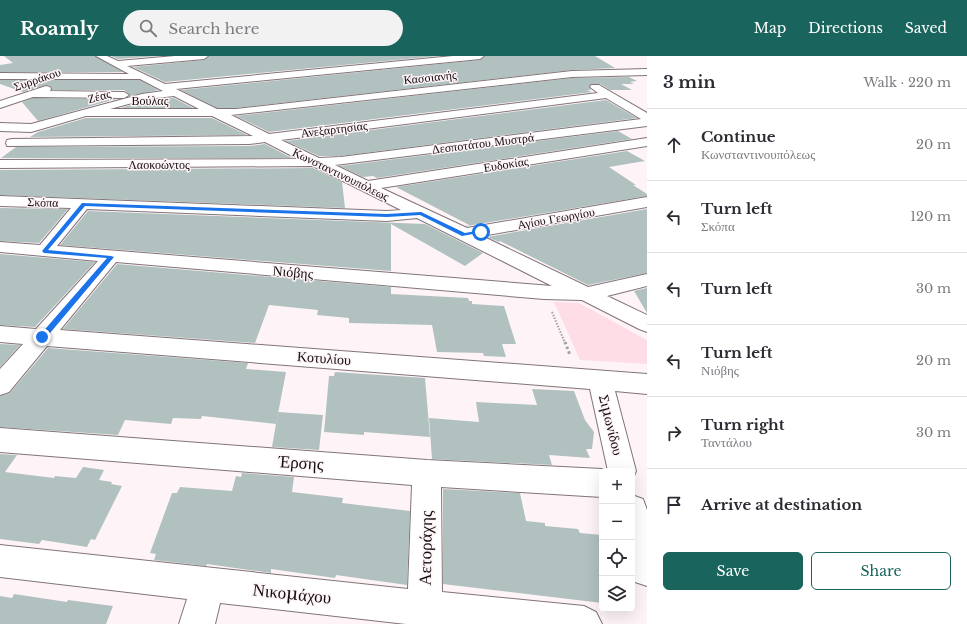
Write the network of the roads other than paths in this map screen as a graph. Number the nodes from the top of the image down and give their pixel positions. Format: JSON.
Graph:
{"nodes":[{"id":1,"x":100,"y":56,"type":"edge"},
{"id":2,"x":204,"y":56,"type":"edge"},
{"id":3,"x":480,"y":56,"type":"edge"},
{"id":4,"x":314,"y":61,"type":"dead end"},
{"id":5,"x":117,"y":64,"type":"junction"},
{"id":6,"x":0,"y":65,"type":"edge"},
{"id":7,"x":323,"y":71,"type":"junction"},
{"id":8,"x":647,"y":72,"type":"edge"},
{"id":9,"x":572,"y":74,"type":"junction"},
{"id":10,"x":82,"y":76,"type":"junction"},
{"id":11,"x":142,"y":76,"type":"junction"},
{"id":12,"x":3,"y":77,"type":"edge"},
{"id":13,"x":169,"y":90,"type":"junction"},
{"id":14,"x":33,"y":94,"type":"junction"},
{"id":15,"x":607,"y":95,"type":"junction"},
{"id":16,"x":146,"y":96,"type":"junction"},
{"id":17,"x":348,"y":99,"type":"junction"},
{"id":18,"x":0,"y":105,"type":"edge"},
{"id":19,"x":215,"y":112,"type":"junction"},
{"id":20,"x":86,"y":113,"type":"junction"},
{"id":21,"x":647,"y":118,"type":"edge"},
{"id":22,"x":647,"y":122,"type":"edge"},
{"id":23,"x":0,"y":127,"type":"edge"},
{"id":24,"x":31,"y":128,"type":"junction"},
{"id":25,"x":267,"y":138,"type":"junction"},
{"id":26,"x":647,"y":142,"type":"edge"},
{"id":27,"x":12,"y":143,"type":"junction"},
{"id":28,"x":0,"y":152,"type":"edge"},
{"id":29,"x":318,"y":163,"type":"junction"},
{"id":30,"x":0,"y":164,"type":"edge"},
{"id":31,"x":364,"y":186,"type":"junction"},
{"id":32,"x":0,"y":201,"type":"edge"},
{"id":33,"x":647,"y":202,"type":"edge"},
{"id":34,"x":83,"y":204,"type":"junction"},
{"id":35,"x":421,"y":213,"type":"junction"},
{"id":36,"x":464,"y":234,"type":"junction"},
{"id":37,"x":0,"y":247,"type":"edge"},
{"id":38,"x":44,"y":251,"type":"junction"},
{"id":39,"x":111,"y":257,"type":"junction"},
{"id":40,"x":647,"y":280,"type":"edge"},
{"id":41,"x":586,"y":294,"type":"junction"},
{"id":42,"x":647,"y":324,"type":"edge"},
{"id":43,"x":0,"y":334,"type":"edge"},
{"id":44,"x":42,"y":337,"type":"junction"},
{"id":45,"x":590,"y":379,"type":"junction"},
{"id":46,"x":647,"y":384,"type":"edge"},
{"id":47,"x":0,"y":385,"type":"edge"},
{"id":48,"x":0,"y":440,"type":"edge"},
{"id":49,"x":621,"y":468,"type":"edge"},
{"id":50,"x":427,"y":473,"type":"junction"},
{"id":51,"x":599,"y":483,"type":"edge"},
{"id":52,"x":635,"y":521,"type":"edge"},
{"id":53,"x":0,"y":561,"type":"edge"},
{"id":54,"x":646,"y":561,"type":"edge"},
{"id":55,"x":208,"y":585,"type":"junction"},
{"id":56,"x":425,"y":616,"type":"edge"},
{"id":57,"x":197,"y":624,"type":"edge"},
{"id":58,"x":584,"y":624,"type":"edge"}],
"edges":[{"from":1,"to":5,"type":"street","name":"Κωνσταντινουπόλεως"},
{"from":2,"to":5,"type":"street"},
{"from":3,"to":7,"type":"street","name":"Ζέας"},
{"from":4,"to":7,"type":"street"},
{"from":5,"to":11,"type":"street","name":"Κωνσταντινουπόλεως"},
{"from":6,"to":12,"type":"street"},
{"from":7,"to":13,"type":"street","name":"Ζέας"},
{"from":7,"to":17,"type":"street"},
{"from":8,"to":9,"type":"street","name":"Κασσιανής"},
{"from":9,"to":15,"type":"street"},
{"from":9,"to":17,"type":"street","name":"Κασσιανής"},
{"from":10,"to":11,"type":"street"},
{"from":10,"to":12,"type":"street"},
{"from":10,"to":14,"type":"street","name":"Συρράκου"},
{"from":11,"to":13,"type":"street","name":"Κωνσταντινουπόλεως"},
{"from":13,"to":16,"type":"street","name":"Ζέας"},
{"from":13,"to":19,"type":"street","name":"Κωνσταντινουπόλεως"},
{"from":14,"to":16,"type":"street"},
{"from":14,"to":18,"type":"street","name":"Συρράκου"},
{"from":15,"to":21,"type":"street"},
{"from":15,"to":25,"type":"street","name":"Ανεξαρτησίας"},
{"from":16,"to":20,"type":"street","name":"Ζέας"},
{"from":17,"to":19,"type":"street","name":"Κασσιανής"},
{"from":19,"to":20,"type":"street","name":"Βούλας"},
{"from":19,"to":25,"type":"street","name":"Κωνσταντινουπόλεως"},
{"from":20,"to":24,"type":"street","name":"Ζέας"},
{"from":22,"to":29,"type":"street","name":"Δεσποτάτου Μυστρά"},
{"from":23,"to":24,"type":"street"},
{"from":24,"to":27,"type":"street"},
{"from":25,"to":27,"type":"street","name":"Ανεξαρτησίας"},
{"from":25,"to":29,"type":"street","name":"Κωνσταντινουπόλεως"},
{"from":26,"to":31,"type":"street","name":"Ευδοκίας"},
{"from":27,"to":28,"type":"street"},
{"from":29,"to":30,"type":"street","name":"Λαοκοώντος"},
{"from":29,"to":31,"type":"street","name":"Κωνσταντινουπόλεως"},
{"from":31,"to":35,"type":"street","name":"Κωνσταντινουπόλεως"},
{"from":32,"to":34,"type":"street","name":"Σκόπα"},
{"from":33,"to":36,"type":"street","name":"Αγίου Γεωργίου"},
{"from":34,"to":35,"type":"street","name":"Σκόπα"},
{"from":34,"to":38,"type":"street"},
{"from":35,"to":36,"type":"street","name":"Κωνσταντινουπόλεως"},
{"from":36,"to":41,"type":"street","name":"Κωνσταντινουπόλεως"},
{"from":37,"to":38,"type":"street","name":"Νιόβης"},
{"from":38,"to":39,"type":"street","name":"Νιόβης"},
{"from":39,"to":41,"type":"street","name":"Νιόβης"},
{"from":39,"to":44,"type":"street"},
{"from":40,"to":41,"type":"street"},
{"from":41,"to":42,"type":"street","name":"Κωνσταντινουπόλεως"},
{"from":43,"to":44,"type":"street","name":"Κοτυλίου"},
{"from":44,"to":45,"type":"street","name":"Κοτυλίου"},
{"from":44,"to":47,"type":"street"},
{"from":45,"to":46,"type":"street","name":"Κοτυλίου"},
{"from":45,"to":49,"type":"street","name":"Σιμωνίδου"},
{"from":48,"to":50,"type":"street","name":"Έρσης"},
{"from":50,"to":51,"type":"street","name":"Έρσης"},
{"from":50,"to":56,"type":"street","name":"Αετοράχης"},
{"from":52,"to":54,"type":"street"},
{"from":53,"to":55,"type":"street","name":"Νικομάχου"},
{"from":55,"to":56,"type":"street","name":"Νικομάχου"},
{"from":55,"to":57,"type":"street"},
{"from":56,"to":58,"type":"street","name":"Νικομάχου"}]}
